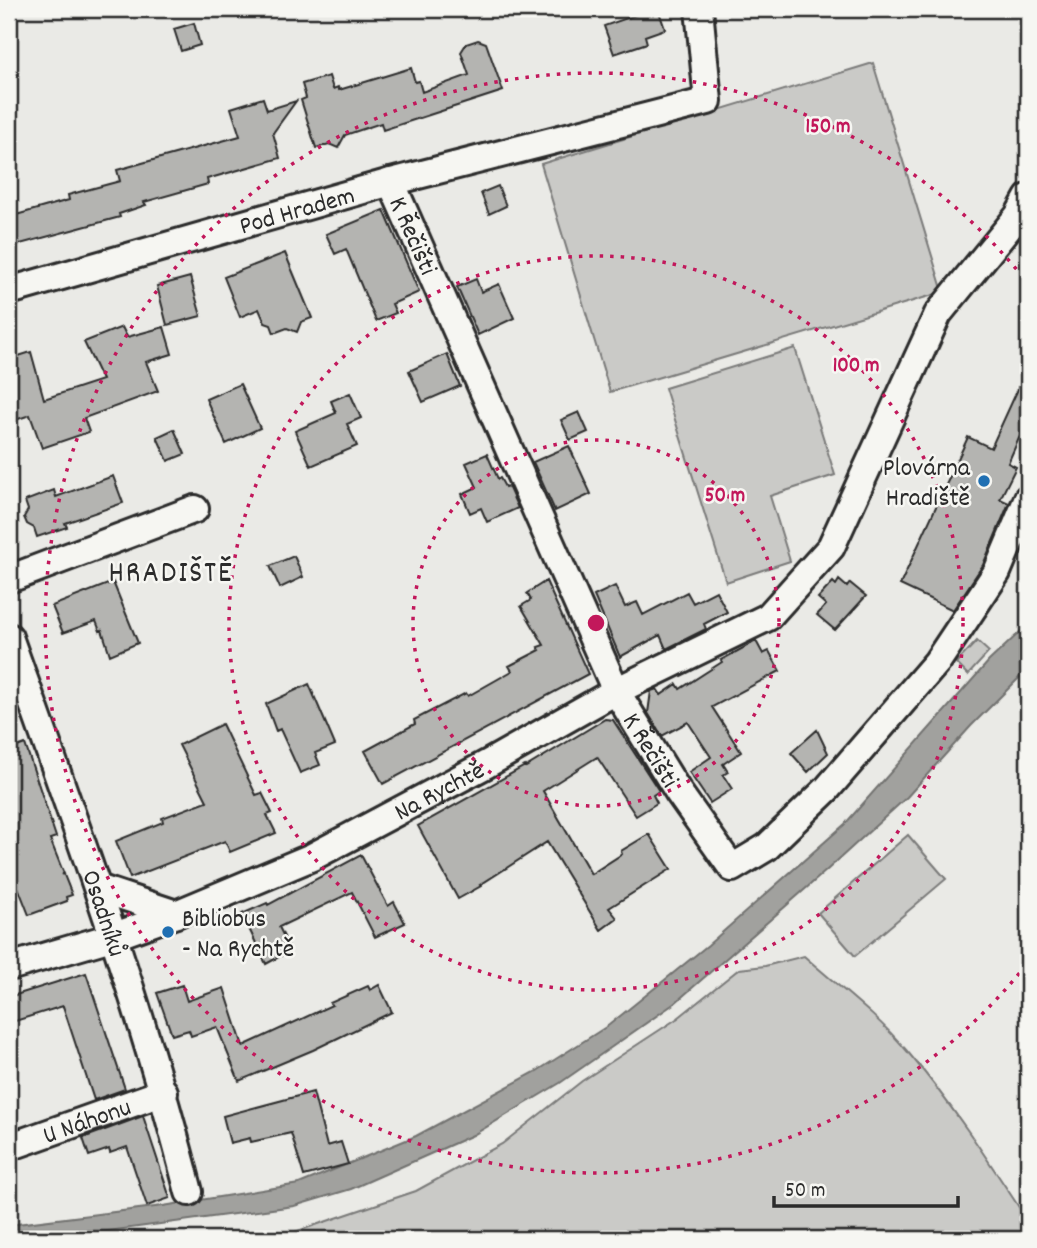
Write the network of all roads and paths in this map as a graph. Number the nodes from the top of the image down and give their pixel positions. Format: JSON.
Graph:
{"nodes":[{"id":1,"x":699,"y":9,"type":"edge"},
{"id":2,"x":391,"y":182,"type":"junction"},
{"id":3,"x":1028,"y":198,"type":"edge"},
{"id":4,"x":9,"y":291,"type":"edge"},
{"id":5,"x":1028,"y":498,"type":"edge"},
{"id":6,"x":195,"y":509,"type":"dead end"},
{"id":7,"x":9,"y":579,"type":"edge"},
{"id":8,"x":9,"y":637,"type":"edge"},
{"id":9,"x":616,"y":691,"type":"junction"},
{"id":10,"x":98,"y":888,"type":"junction"},
{"id":11,"x":176,"y":914,"type":"junction"},
{"id":12,"x":115,"y":936,"type":"junction"},
{"id":13,"x":9,"y":967,"type":"edge"},
{"id":14,"x":164,"y":1092,"type":"junction"},
{"id":15,"x":9,"y":1147,"type":"edge"},
{"id":16,"x":189,"y":1192,"type":"dead end"}],
"edges":[{"from":1,"to":2,"type":"street","name":"Pod Hradem"},
{"from":2,"to":4,"type":"street","name":"Pod Hradem"},
{"from":2,"to":9,"type":"street","name":"K Řečišti"},
{"from":3,"to":9,"type":"street","name":"Na Rychtě"},
{"from":5,"to":9,"type":"street","name":"K Řečišti"},
{"from":6,"to":7,"type":"street"},
{"from":8,"to":10,"type":"street","name":"Osadníků"},
{"from":9,"to":11,"type":"street","name":"Na Rychtě"},
{"from":10,"to":11,"type":"street"},
{"from":10,"to":12,"type":"street","name":"Osadníků"},
{"from":11,"to":12,"type":"street","name":"Na Rychtě"},
{"from":12,"to":13,"type":"street","name":"Na Rychtě"},
{"from":12,"to":14,"type":"street","name":"Osadníků"},
{"from":14,"to":15,"type":"street","name":"U Náhonu"},
{"from":14,"to":16,"type":"street","name":"Osadníků"}]}
